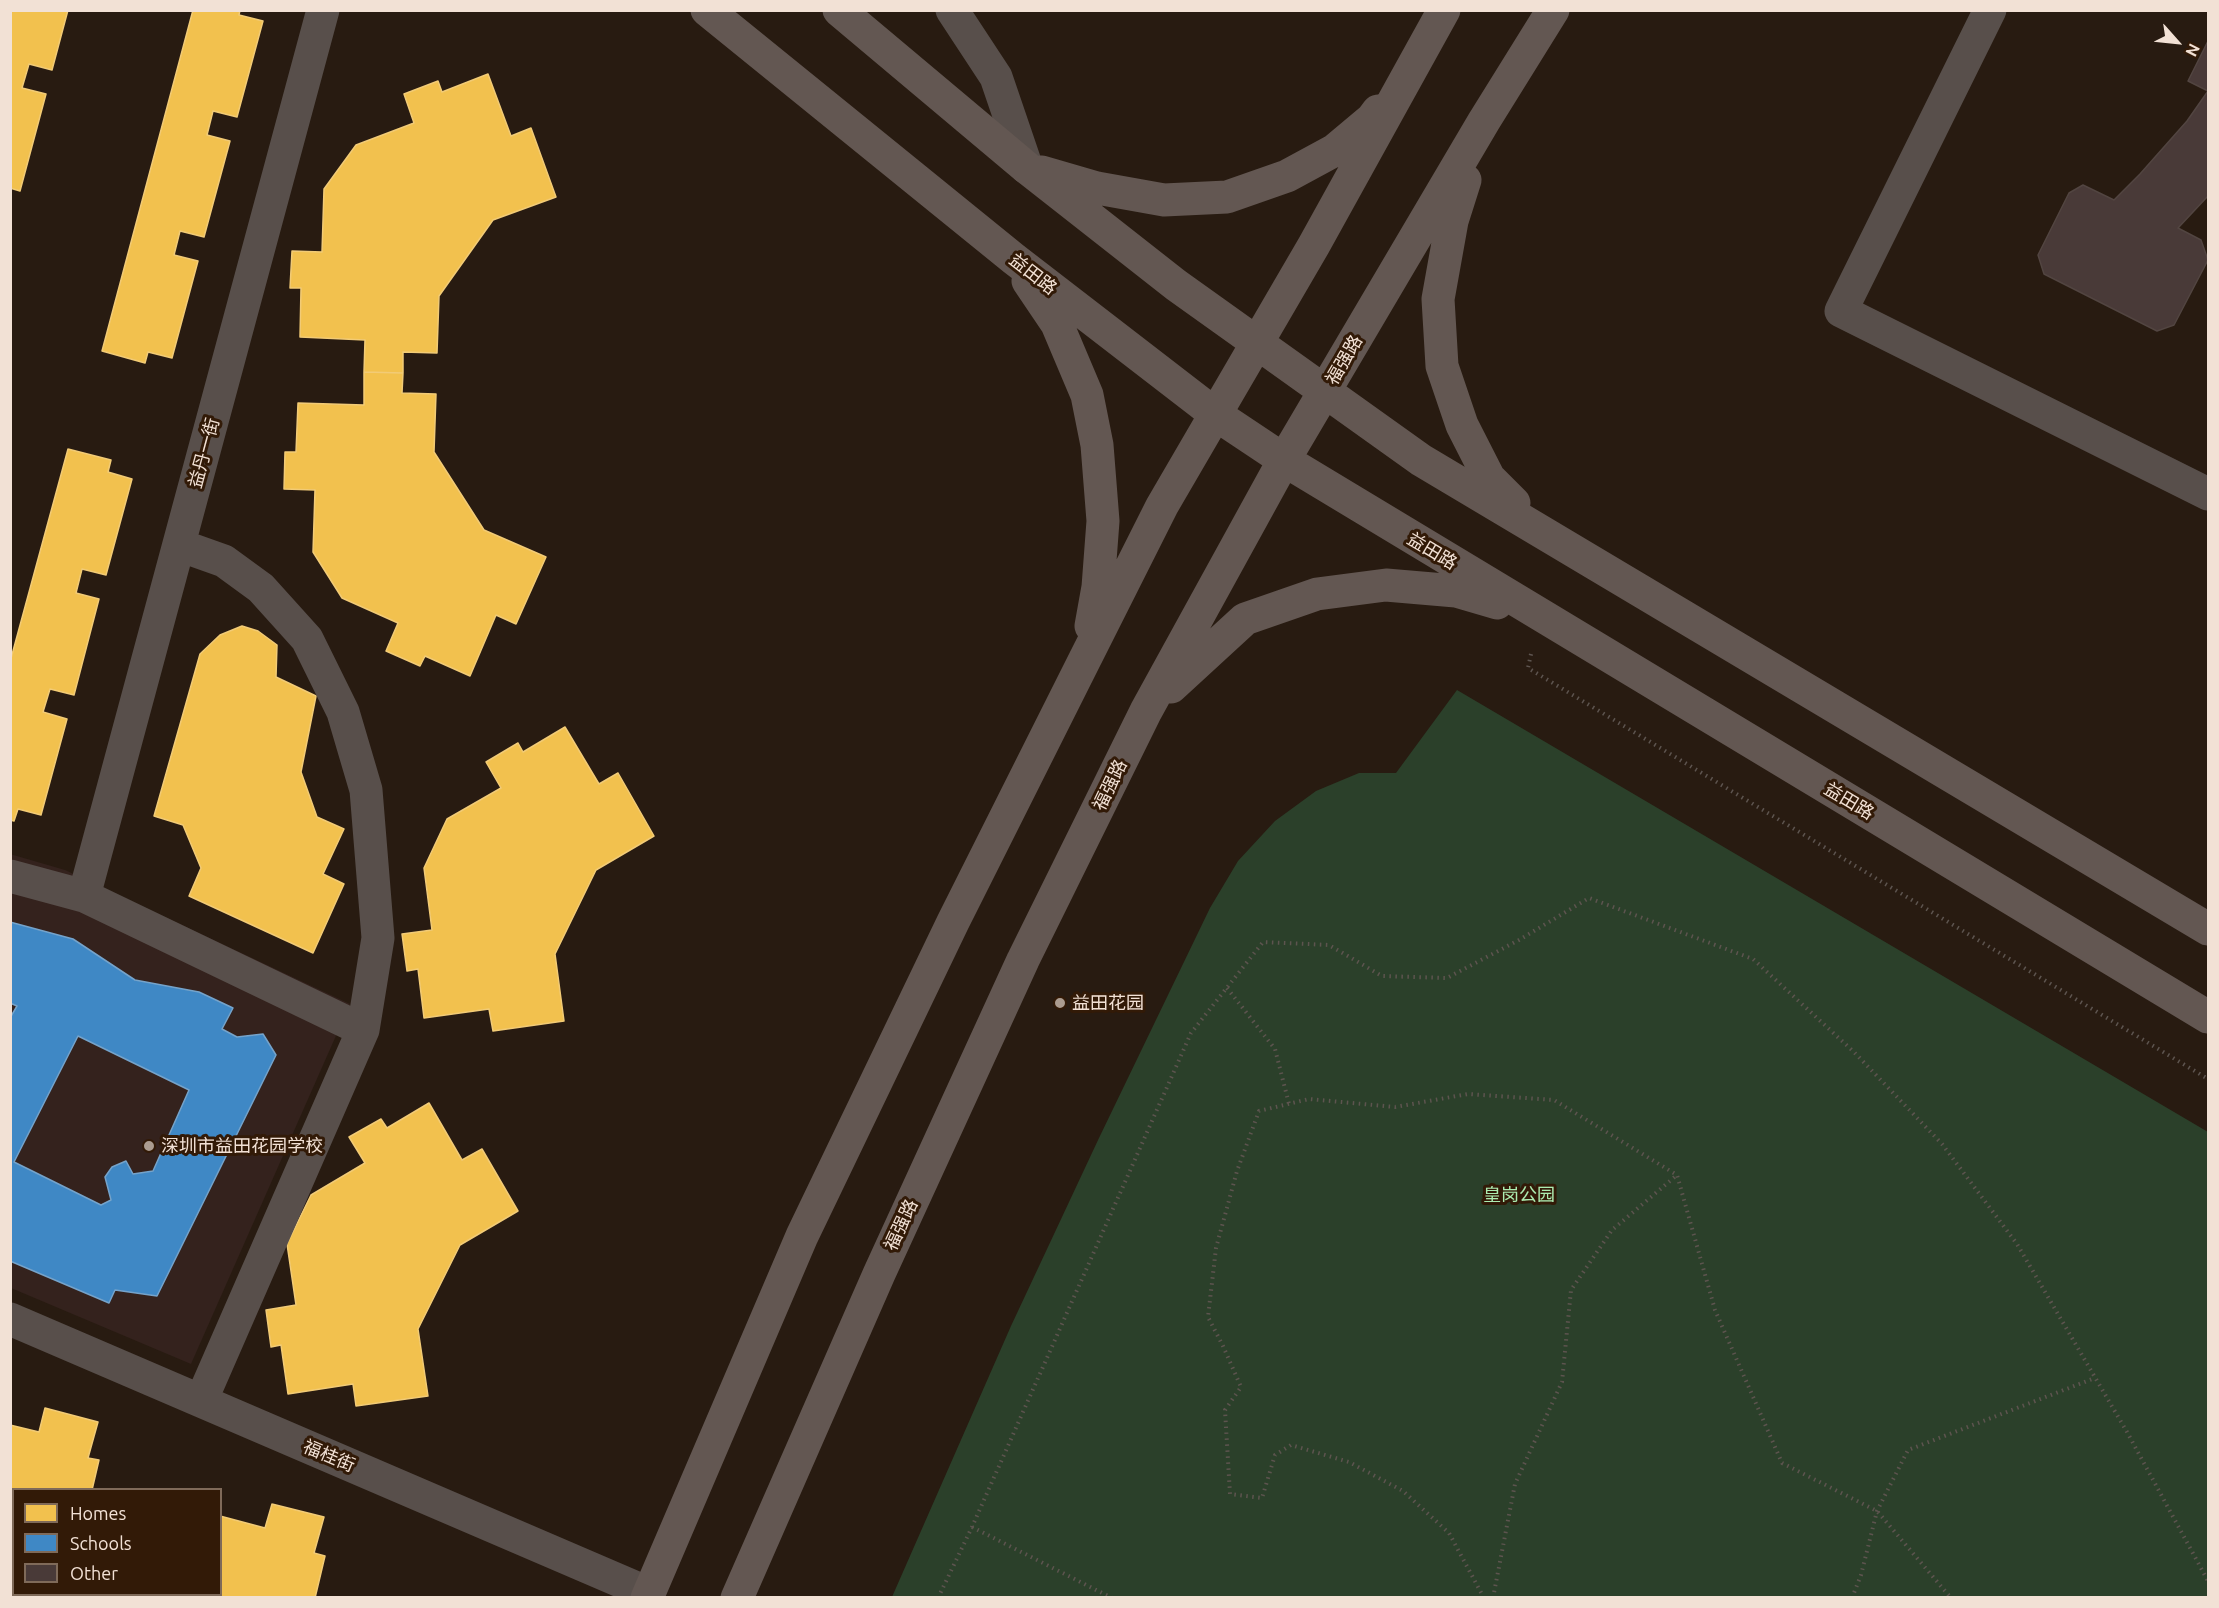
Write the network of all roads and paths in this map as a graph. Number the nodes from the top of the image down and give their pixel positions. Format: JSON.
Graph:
{"nodes":[{"id":1,"x":323,"y":10,"type":"edge"},
{"id":2,"x":707,"y":10,"type":"edge"},
{"id":3,"x":839,"y":10,"type":"edge"},
{"id":4,"x":952,"y":10,"type":"edge"},
{"id":5,"x":1444,"y":10,"type":"edge"},
{"id":6,"x":1553,"y":10,"type":"edge"},
{"id":7,"x":1990,"y":10,"type":"edge"},
{"id":8,"x":1412,"y":70,"type":"junction"},
{"id":9,"x":1484,"y":121,"type":"junction"},
{"id":10,"x":1027,"y":168,"type":"junction"},
{"id":11,"x":1014,"y":259,"type":"junction"},
{"id":12,"x":1258,"y":344,"type":"junction"},
{"id":13,"x":1325,"y":392,"type":"junction"},
{"id":14,"x":1215,"y":414,"type":"junction"},
{"id":15,"x":1284,"y":460,"type":"junction"},
{"id":16,"x":2208,"y":494,"type":"edge"},
{"id":17,"x":1543,"y":532,"type":"junction"},
{"id":18,"x":179,"y":545,"type":"junction"},
{"id":19,"x":1539,"y":615,"type":"junction"},
{"id":20,"x":1084,"y":661,"type":"junction"},
{"id":21,"x":1146,"y":711,"type":"junction"},
{"id":22,"x":10,"y":876,"type":"edge"},
{"id":23,"x":84,"y":896,"type":"junction"},
{"id":24,"x":2208,"y":929,"type":"edge"},
{"id":25,"x":1227,"y":988,"type":"junction"},
{"id":26,"x":2208,"y":1017,"type":"edge"},
{"id":27,"x":363,"y":1030,"type":"junction"},
{"id":28,"x":2208,"y":1079,"type":"edge"},
{"id":29,"x":1289,"y":1104,"type":"junction"},
{"id":30,"x":1677,"y":1175,"type":"junction"},
{"id":31,"x":10,"y":1319,"type":"edge"},
{"id":32,"x":2095,"y":1378,"type":"junction"},
{"id":33,"x":201,"y":1401,"type":"junction"},
{"id":34,"x":1877,"y":1510,"type":"junction"},
{"id":35,"x":972,"y":1527,"type":"junction"},
{"id":36,"x":2208,"y":1581,"type":"edge"},
{"id":37,"x":648,"y":1595,"type":"edge"},
{"id":38,"x":737,"y":1598,"type":"edge"},
{"id":39,"x":938,"y":1598,"type":"edge"},
{"id":40,"x":1112,"y":1598,"type":"edge"},
{"id":41,"x":1484,"y":1598,"type":"edge"},
{"id":42,"x":1493,"y":1598,"type":"edge"},
{"id":43,"x":1852,"y":1598,"type":"edge"},
{"id":44,"x":1951,"y":1598,"type":"edge"}],
"edges":[{"from":1,"to":18,"type":"street","name":"益丹一街"},
{"from":2,"to":11,"type":"main road","name":"益田路"},
{"from":3,"to":10,"type":"main road"},
{"from":4,"to":10,"type":"street"},
{"from":5,"to":8,"type":"main road"},
{"from":6,"to":9,"type":"main road","name":"福强路"},
{"from":7,"to":16,"type":"street"},
{"from":8,"to":10,"type":"main road"},
{"from":8,"to":12,"type":"main road"},
{"from":9,"to":13,"type":"main road","name":"福强路"},
{"from":9,"to":17,"type":"main road"},
{"from":10,"to":12,"type":"main road"},
{"from":11,"to":14,"type":"main road","name":"益田路"},
{"from":11,"to":20,"type":"main road"},
{"from":12,"to":13,"type":"main road"},
{"from":12,"to":14,"type":"main road"},
{"from":13,"to":15,"type":"main road","name":"福强路"},
{"from":13,"to":17,"type":"main road"},
{"from":14,"to":15,"type":"main road","name":"益田路"},
{"from":14,"to":20,"type":"main road"},
{"from":15,"to":19,"type":"main road","name":"益田路"},
{"from":15,"to":21,"type":"main road","name":"福强路"},
{"from":17,"to":24,"type":"main road"},
{"from":18,"to":23,"type":"street","name":"益丹一街"},
{"from":18,"to":27,"type":"street"},
{"from":19,"to":21,"type":"main road"},
{"from":19,"to":26,"type":"main road","name":"益田路"},
{"from":19,"to":28,"type":"path"},
{"from":20,"to":37,"type":"main road"},
{"from":21,"to":38,"type":"main road","name":"福强路"},
{"from":22,"to":23,"type":"street"},
{"from":23,"to":27,"type":"street"},
{"from":25,"to":29,"type":"path"},
{"from":25,"to":32,"type":"path"},
{"from":25,"to":35,"type":"path"},
{"from":27,"to":33,"type":"street"},
{"from":29,"to":30,"type":"path"},
{"from":29,"to":41,"type":"path"},
{"from":30,"to":34,"type":"path"},
{"from":30,"to":42,"type":"path"},
{"from":31,"to":33,"type":"street","name":"福桂街"},
{"from":32,"to":34,"type":"path"},
{"from":32,"to":36,"type":"path"},
{"from":33,"to":37,"type":"street","name":"福桂街"},
{"from":34,"to":43,"type":"path"},
{"from":34,"to":44,"type":"path"},
{"from":35,"to":39,"type":"path"},
{"from":35,"to":40,"type":"path"}]}
